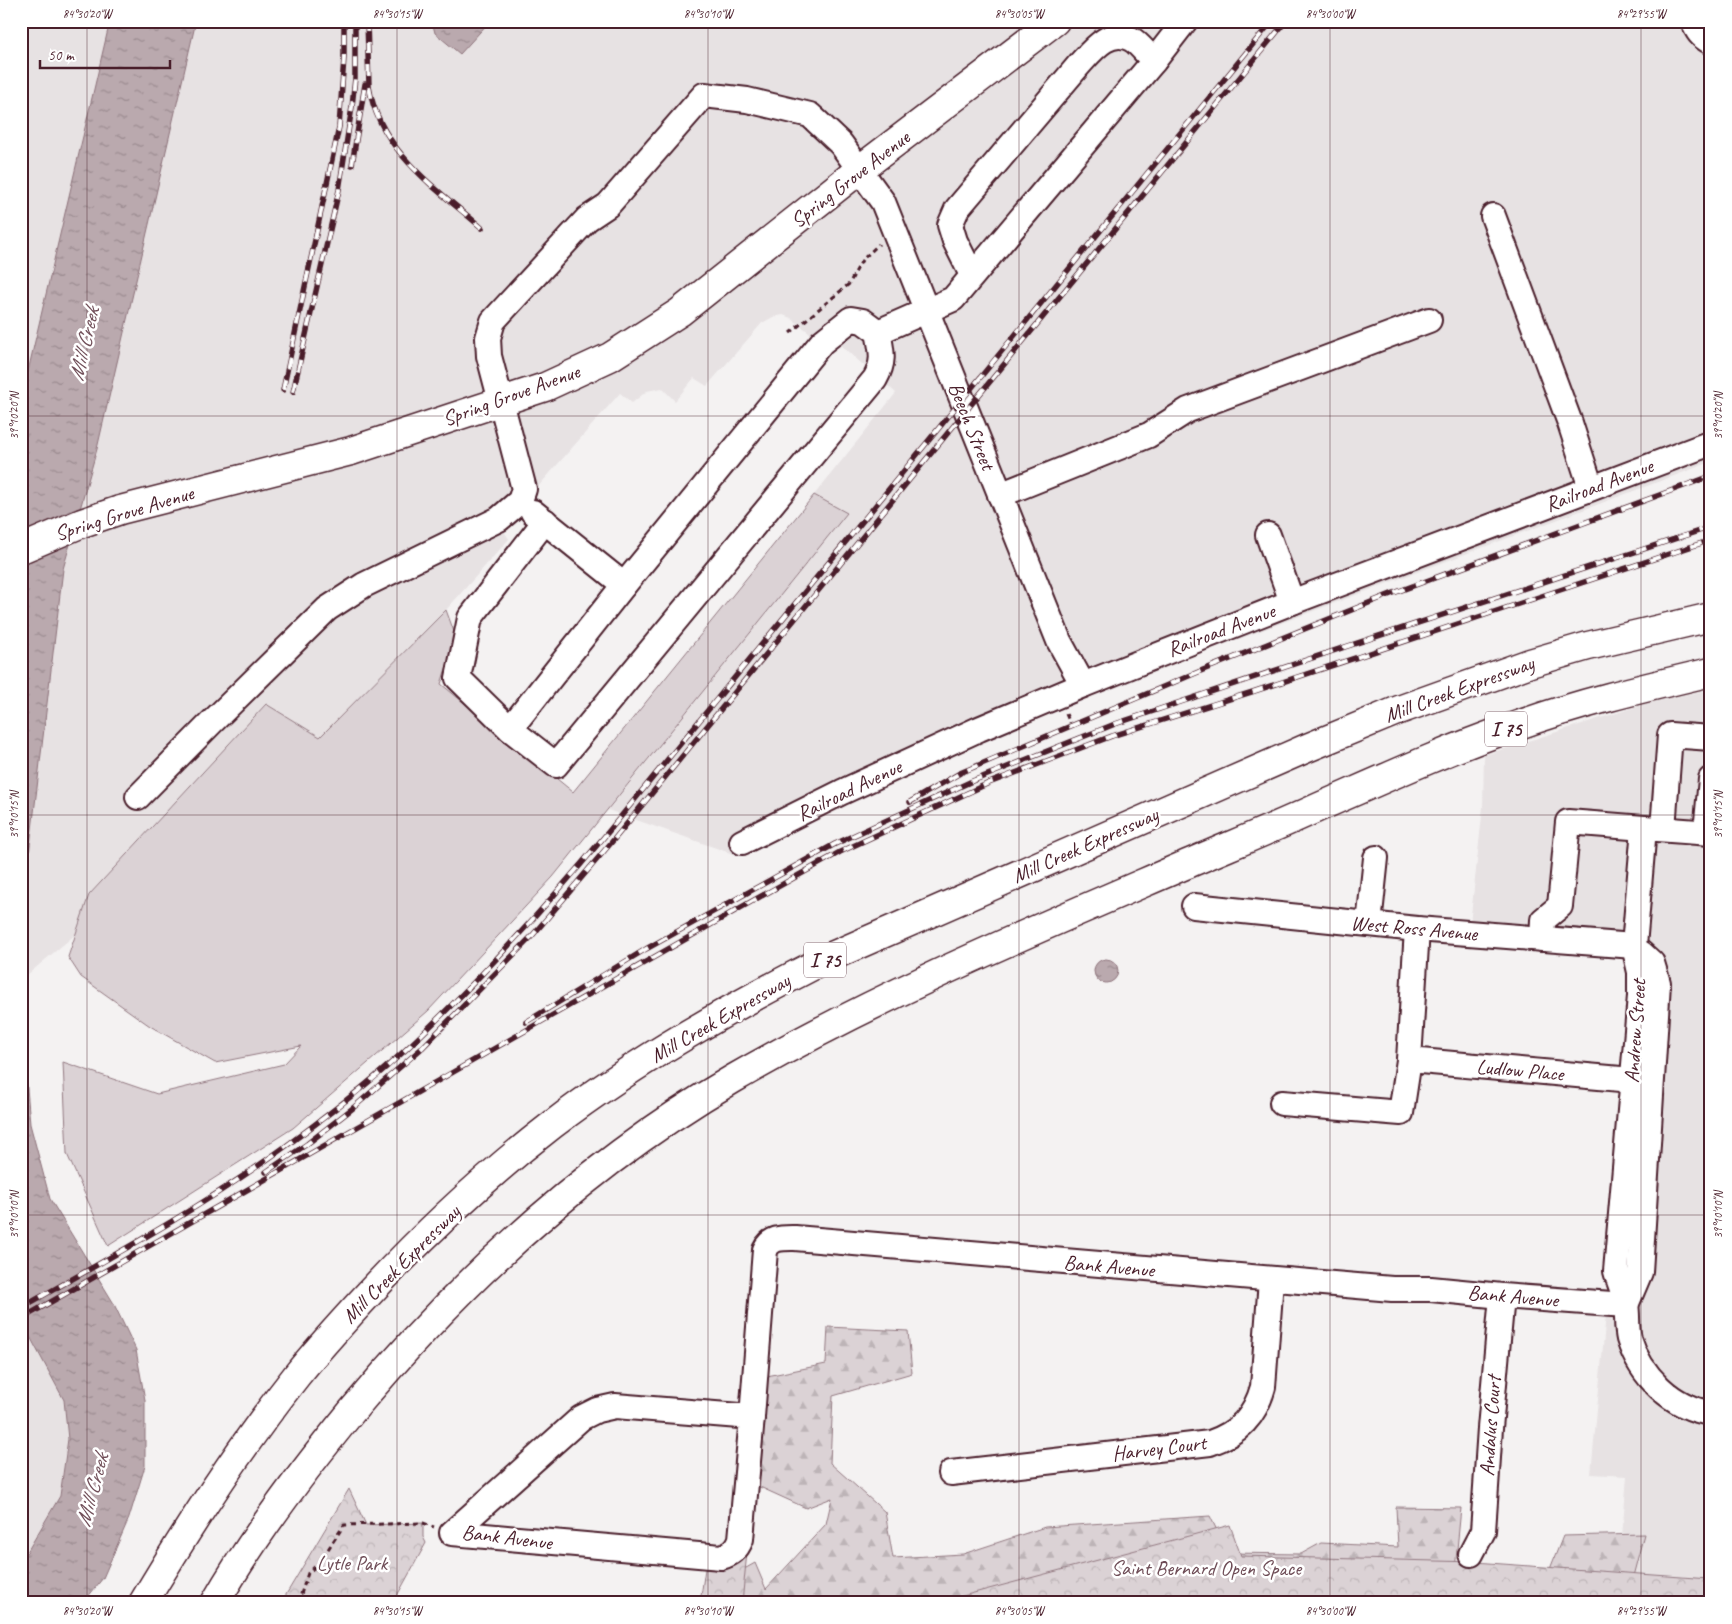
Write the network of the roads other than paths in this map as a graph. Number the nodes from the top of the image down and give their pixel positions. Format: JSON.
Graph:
{"nodes":[{"id":1,"x":1055,"y":21,"type":"edge"},
{"id":2,"x":1185,"y":21,"type":"edge"},
{"id":3,"x":1693,"y":21,"type":"edge"},
{"id":4,"x":1711,"y":42,"type":"edge"},
{"id":5,"x":1154,"y":61,"type":"junction"},
{"id":6,"x":859,"y":170,"type":"junction"},
{"id":7,"x":1493,"y":216,"type":"dead end"},
{"id":8,"x":972,"y":275,"type":"junction"},
{"id":9,"x":926,"y":310,"type":"junction"},
{"id":10,"x":1428,"y":320,"type":"dead end"},
{"id":11,"x":878,"y":332,"type":"junction"},
{"id":12,"x":502,"y":401,"type":"junction"},
{"id":13,"x":1711,"y":443,"type":"edge"},
{"id":14,"x":1590,"y":488,"type":"junction"},
{"id":15,"x":1000,"y":495,"type":"junction"},
{"id":16,"x":520,"y":501,"type":"junction"},
{"id":17,"x":545,"y":521,"type":"junction"},
{"id":18,"x":1268,"y":535,"type":"dead end"},
{"id":19,"x":21,"y":549,"type":"edge"},
{"id":20,"x":624,"y":585,"type":"junction"},
{"id":21,"x":1292,"y":602,"type":"junction"},
{"id":22,"x":1711,"y":617,"type":"edge"},
{"id":23,"x":1711,"y":672,"type":"edge"},
{"id":24,"x":1083,"y":684,"type":"junction"},
{"id":25,"x":510,"y":729,"type":"junction"},
{"id":26,"x":1711,"y":738,"type":"edge"},
{"id":27,"x":1711,"y":779,"type":"edge"},
{"id":28,"x":138,"y":797,"type":"dead end"},
{"id":29,"x":1654,"y":829,"type":"junction"},
{"id":30,"x":1708,"y":832,"type":"edge"},
{"id":31,"x":742,"y":842,"type":"dead end"},
{"id":32,"x":1376,"y":858,"type":"dead end"},
{"id":33,"x":1194,"y":906,"type":"dead end"},
{"id":34,"x":1369,"y":924,"type":"junction"},
{"id":35,"x":1417,"y":929,"type":"junction"},
{"id":36,"x":1542,"y":939,"type":"junction"},
{"id":37,"x":1634,"y":946,"type":"junction"},
{"id":38,"x":1409,"y":1060,"type":"junction"},
{"id":39,"x":1632,"y":1080,"type":"junction"},
{"id":40,"x":1282,"y":1103,"type":"dead end"},
{"id":41,"x":1272,"y":1280,"type":"junction"},
{"id":42,"x":1502,"y":1296,"type":"junction"},
{"id":43,"x":1626,"y":1305,"type":"junction"},
{"id":44,"x":1711,"y":1413,"type":"edge"},
{"id":45,"x":752,"y":1417,"type":"junction"},
{"id":46,"x":951,"y":1472,"type":"dead end"},
{"id":47,"x":1472,"y":1554,"type":"dead end"},
{"id":48,"x":143,"y":1603,"type":"edge"},
{"id":49,"x":214,"y":1603,"type":"edge"}],
"edges":[{"from":1,"to":6,"type":"main road","name":"Spring Grove Avenue"},
{"from":2,"to":5,"type":"street"},
{"from":3,"to":4,"type":"street"},
{"from":5,"to":8,"type":"street"},
{"from":5,"to":8,"type":"street"},
{"from":6,"to":9,"type":"street","name":"Beech Street"},
{"from":6,"to":12,"type":"main road","name":"Spring Grove Avenue"},
{"from":6,"to":12,"type":"street","name":"Beech Street"},
{"from":7,"to":14,"type":"street"},
{"from":8,"to":9,"type":"street"},
{"from":9,"to":11,"type":"street"},
{"from":9,"to":15,"type":"street","name":"Beech Street"},
{"from":10,"to":15,"type":"street"},
{"from":11,"to":20,"type":"street"},
{"from":11,"to":25,"type":"street"},
{"from":12,"to":16,"type":"street"},
{"from":12,"to":19,"type":"main road","name":"Spring Grove Avenue"},
{"from":13,"to":14,"type":"street","name":"Railroad Avenue"},
{"from":14,"to":21,"type":"street","name":"Railroad Avenue"},
{"from":15,"to":24,"type":"street","name":"Beech Street"},
{"from":16,"to":17,"type":"street"},
{"from":16,"to":28,"type":"street"},
{"from":17,"to":20,"type":"street"},
{"from":17,"to":25,"type":"street"},
{"from":18,"to":21,"type":"street"},
{"from":20,"to":25,"type":"street"},
{"from":21,"to":24,"type":"street","name":"Railroad Avenue"},
{"from":22,"to":48,"type":"main road","name":"Mill Creek Expressway","number":"I 75"},
{"from":23,"to":49,"type":"main road","number":"I 75"},
{"from":24,"to":31,"type":"street","name":"Railroad Avenue"},
{"from":26,"to":29,"type":"street"},
{"from":27,"to":30,"type":"street"},
{"from":29,"to":30,"type":"street"},
{"from":29,"to":36,"type":"street"},
{"from":29,"to":37,"type":"street"},
{"from":32,"to":34,"type":"street"},
{"from":33,"to":34,"type":"street","name":"West Ross Avenue"},
{"from":34,"to":35,"type":"street","name":"West Ross Avenue"},
{"from":35,"to":36,"type":"street","name":"West Ross Avenue"},
{"from":35,"to":38,"type":"street"},
{"from":36,"to":37,"type":"street","name":"West Ross Avenue"},
{"from":37,"to":39,"type":"street","name":"Andrew Street"},
{"from":37,"to":43,"type":"street","name":"Andrew Street"},
{"from":38,"to":39,"type":"street","name":"Ludlow Place"},
{"from":38,"to":40,"type":"street"},
{"from":39,"to":43,"type":"street","name":"Andrew Street"},
{"from":41,"to":42,"type":"street","name":"Bank Avenue"},
{"from":41,"to":45,"type":"street","name":"Bank Avenue"},
{"from":41,"to":46,"type":"street","name":"Harvey Court"},
{"from":42,"to":43,"type":"street","name":"Bank Avenue"},
{"from":42,"to":47,"type":"street","name":"Andalus Court"},
{"from":43,"to":44,"type":"street"},
{"from":45,"to":45,"type":"street","name":"Bank Avenue"}]}
